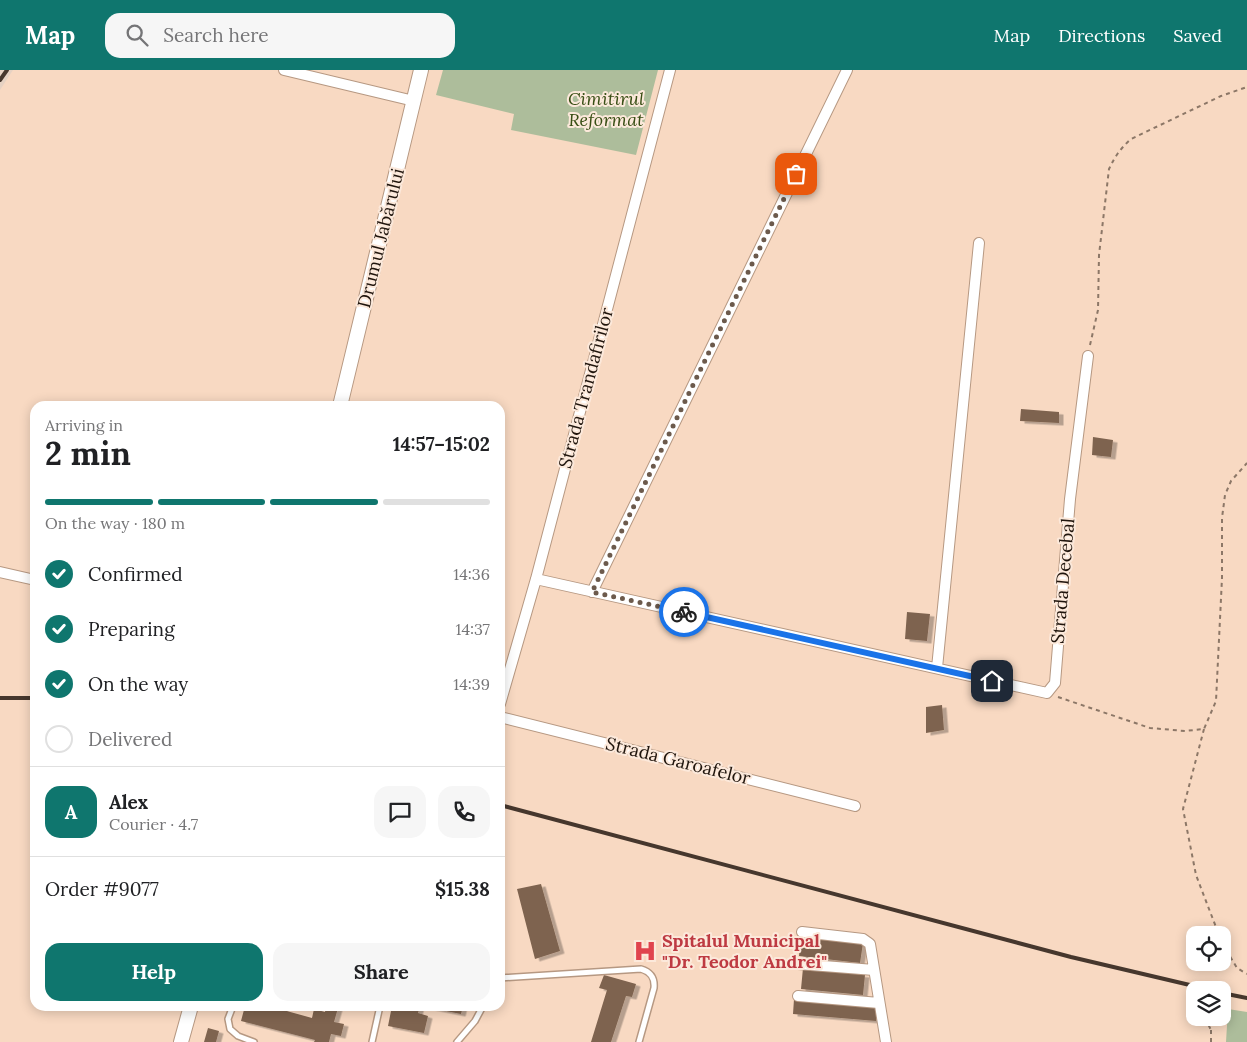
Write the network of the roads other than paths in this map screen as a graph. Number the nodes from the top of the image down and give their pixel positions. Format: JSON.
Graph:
{"nodes":[{"id":1,"x":284,"y":70,"type":"edge"},
{"id":2,"x":421,"y":70,"type":"edge"},
{"id":3,"x":670,"y":70,"type":"edge"},
{"id":4,"x":847,"y":70,"type":"edge"},
{"id":5,"x":414,"y":101,"type":"junction"},
{"id":6,"x":979,"y":243,"type":"dead end"},
{"id":7,"x":1088,"y":356,"type":"road end"},
{"id":8,"x":341,"y":401,"type":"edge"},
{"id":9,"x":0,"y":572,"type":"edge"},
{"id":10,"x":30,"y":579,"type":"edge"},
{"id":11,"x":536,"y":579,"type":"junction"},
{"id":12,"x":592,"y":592,"type":"junction"},
{"id":13,"x":937,"y":668,"type":"junction"},
{"id":14,"x":505,"y":687,"type":"edge"},
{"id":15,"x":505,"y":718,"type":"edge"},
{"id":16,"x":856,"y":806,"type":"dead end"},
{"id":17,"x":802,"y":932,"type":"dead end"},
{"id":18,"x":798,"y":964,"type":"dead end"},
{"id":19,"x":874,"y":970,"type":"junction"},
{"id":20,"x":505,"y":978,"type":"edge"},
{"id":21,"x":798,"y":996,"type":"dead end"},
{"id":22,"x":879,"y":1003,"type":"junction"},
{"id":23,"x":190,"y":1011,"type":"edge"},
{"id":24,"x":232,"y":1011,"type":"edge"},
{"id":25,"x":379,"y":1011,"type":"edge"},
{"id":26,"x":480,"y":1011,"type":"edge"},
{"id":27,"x":181,"y":1042,"type":"edge"},
{"id":28,"x":254,"y":1042,"type":"edge"},
{"id":29,"x":372,"y":1042,"type":"edge"},
{"id":30,"x":457,"y":1042,"type":"edge"},
{"id":31,"x":639,"y":1042,"type":"edge"},
{"id":32,"x":886,"y":1042,"type":"edge"}],
"edges":[{"from":1,"to":5,"type":"street"},
{"from":2,"to":5,"type":"main road","name":"Drumul Jabărului"},
{"from":3,"to":11,"type":"street","name":"Strada Trandafirilor"},
{"from":4,"to":12,"type":"street"},
{"from":5,"to":8,"type":"main road","name":"Drumul Jabărului"},
{"from":6,"to":13,"type":"street"},
{"from":7,"to":13,"type":"street","name":"Strada Decebal"},
{"from":9,"to":10,"type":"street"},
{"from":11,"to":12,"type":"street"},
{"from":11,"to":14,"type":"street","name":"Strada Trandafirilor"},
{"from":12,"to":13,"type":"street"},
{"from":15,"to":16,"type":"street","name":"Strada Garoafelor"},
{"from":17,"to":19,"type":"street"},
{"from":18,"to":19,"type":"street"},
{"from":19,"to":22,"type":"street"},
{"from":20,"to":31,"type":"lane"},
{"from":21,"to":22,"type":"street"},
{"from":22,"to":32,"type":"street"},
{"from":23,"to":27,"type":"main road"},
{"from":24,"to":28,"type":"lane"},
{"from":25,"to":29,"type":"lane"},
{"from":26,"to":30,"type":"lane"}]}
